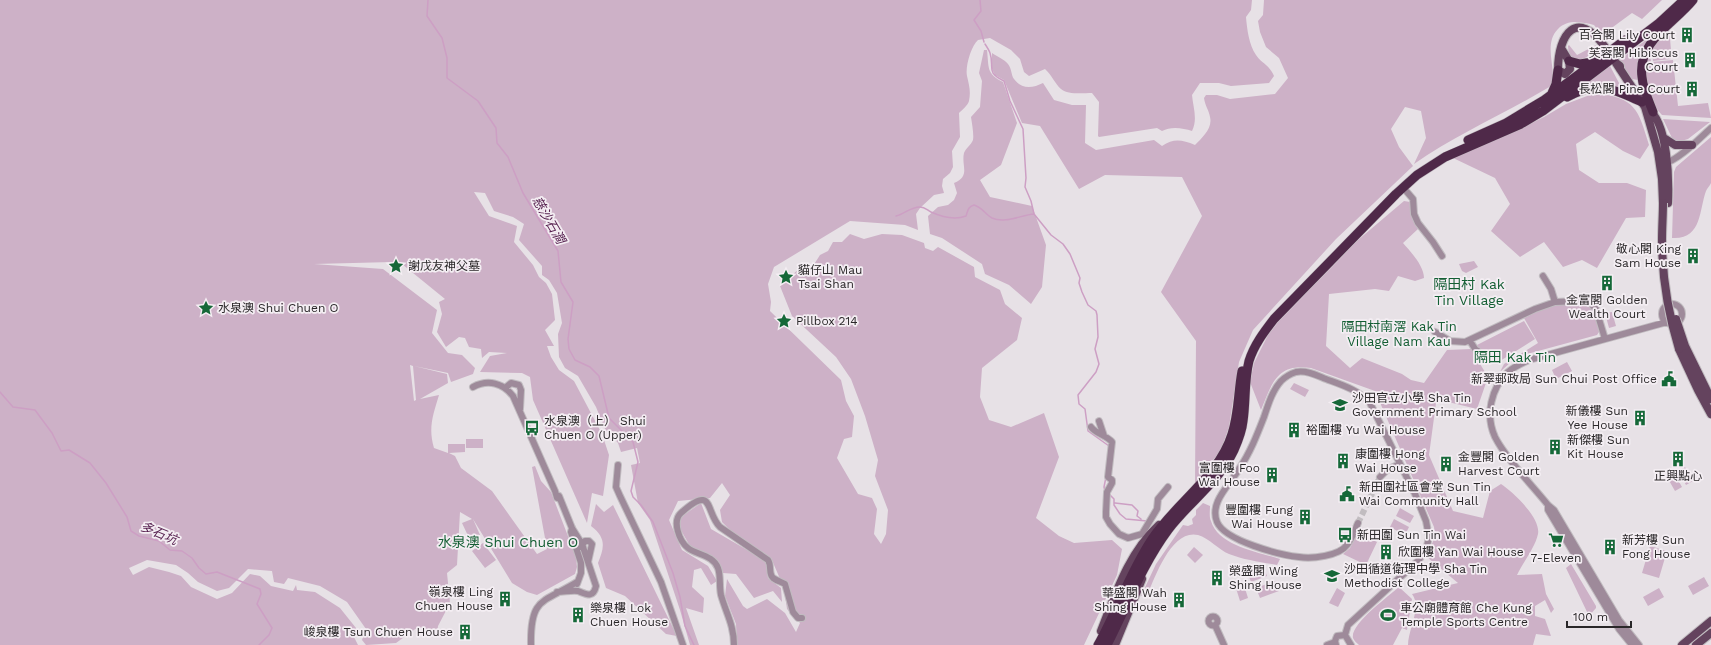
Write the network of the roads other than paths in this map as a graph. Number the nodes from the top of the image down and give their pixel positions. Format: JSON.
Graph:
{"nodes":[{"id":1,"x":1676,"y":0,"type":"edge"},
{"id":2,"x":1684,"y":0,"type":"edge"},
{"id":3,"x":1693,"y":0,"type":"edge"},
{"id":4,"x":1605,"y":47,"type":"dead end"},
{"id":5,"x":1561,"y":48,"type":"junction"},
{"id":6,"x":1569,"y":61,"type":"junction"},
{"id":7,"x":1595,"y":62,"type":"junction"},
{"id":8,"x":1620,"y":69,"type":"dead end"},
{"id":9,"x":1558,"y":70,"type":"junction"},
{"id":10,"x":1549,"y":96,"type":"junction"},
{"id":11,"x":1647,"y":107,"type":"junction"},
{"id":12,"x":1543,"y":111,"type":"junction"},
{"id":13,"x":1711,"y":128,"type":"edge"},
{"id":14,"x":1664,"y":138,"type":"junction"},
{"id":15,"x":1692,"y":145,"type":"junction"},
{"id":16,"x":1664,"y":163,"type":"junction"},
{"id":17,"x":1428,"y":168,"type":"junction"},
{"id":18,"x":1425,"y":177,"type":"dead end"},
{"id":19,"x":1407,"y":192,"type":"joint"},
{"id":20,"x":1394,"y":196,"type":"junction"},
{"id":21,"x":1442,"y":256,"type":"dead end"},
{"id":22,"x":1543,"y":276,"type":"dead end"},
{"id":23,"x":1555,"y":302,"type":"junction"},
{"id":24,"x":1667,"y":322,"type":"dead end"},
{"id":25,"x":1435,"y":332,"type":"dead end"},
{"id":26,"x":1605,"y":339,"type":"junction"},
{"id":27,"x":1470,"y":341,"type":"junction"},
{"id":28,"x":1682,"y":348,"type":"junction"},
{"id":29,"x":1478,"y":351,"type":"dead end"},
{"id":30,"x":1704,"y":383,"type":"junction"},
{"id":31,"x":473,"y":387,"type":"dead end"},
{"id":32,"x":505,"y":388,"type":"junction"},
{"id":33,"x":1711,"y":390,"type":"edge"},
{"id":34,"x":1709,"y":405,"type":"edge"},
{"id":35,"x":520,"y":409,"type":"junction"},
{"id":36,"x":1099,"y":421,"type":"dead end"},
{"id":37,"x":1091,"y":427,"type":"dead end"},
{"id":38,"x":1104,"y":436,"type":"junction"},
{"id":39,"x":1400,"y":464,"type":"junction"},
{"id":40,"x":618,"y":465,"type":"dead end"},
{"id":41,"x":1380,"y":478,"type":"tunnel mouth"},
{"id":42,"x":1168,"y":487,"type":"dead end"},
{"id":43,"x":1548,"y":506,"type":"junction"},
{"id":44,"x":1167,"y":518,"type":"junction"},
{"id":45,"x":1358,"y":523,"type":"tunnel mouth"},
{"id":46,"x":572,"y":528,"type":"junction"},
{"id":47,"x":1145,"y":535,"type":"junction"},
{"id":48,"x":582,"y":544,"type":"junction"},
{"id":49,"x":579,"y":553,"type":"junction"},
{"id":50,"x":588,"y":562,"type":"junction"},
{"id":51,"x":1147,"y":564,"type":"junction"},
{"id":52,"x":578,"y":580,"type":"junction"},
{"id":53,"x":594,"y":580,"type":"junction"},
{"id":54,"x":579,"y":591,"type":"junction"},
{"id":55,"x":557,"y":592,"type":"junction"},
{"id":56,"x":802,"y":618,"type":"dead end"},
{"id":57,"x":1711,"y":621,"type":"edge"},
{"id":58,"x":1215,"y":625,"type":"dead end"},
{"id":59,"x":1711,"y":633,"type":"edge"},
{"id":60,"x":1348,"y":641,"type":"edge"},
{"id":61,"x":1336,"y":644,"type":"edge"},
{"id":62,"x":531,"y":645,"type":"edge"},
{"id":63,"x":683,"y":645,"type":"edge"},
{"id":64,"x":734,"y":645,"type":"edge"},
{"id":65,"x":1097,"y":645,"type":"edge"},
{"id":66,"x":1107,"y":645,"type":"edge"},
{"id":67,"x":1115,"y":645,"type":"edge"},
{"id":68,"x":1224,"y":645,"type":"edge"},
{"id":69,"x":1327,"y":645,"type":"edge"},
{"id":70,"x":1632,"y":645,"type":"edge"},
{"id":71,"x":1639,"y":645,"type":"edge"},
{"id":72,"x":1682,"y":645,"type":"edge"},
{"id":73,"x":1696,"y":645,"type":"edge"}],
"edges":[{"from":1,"to":7,"type":"highway"},
{"from":2,"to":12,"type":"highway"},
{"from":3,"to":11,"type":"highway"},
{"from":4,"to":5,"type":"main road"},
{"from":5,"to":6,"type":"main road"},
{"from":5,"to":9,"type":"main road"},
{"from":6,"to":7,"type":"highway"},
{"from":6,"to":9,"type":"main road"},
{"from":7,"to":10,"type":"highway"},
{"from":8,"to":11,"type":"main road"},
{"from":9,"to":10,"type":"highway"},
{"from":10,"to":44,"type":"highway"},
{"from":11,"to":12,"type":"highway"},
{"from":11,"to":14,"type":"main road"},
{"from":11,"to":16,"type":"main road"},
{"from":12,"to":17,"type":"highway"},
{"from":13,"to":15,"type":"street"},
{"from":14,"to":15,"type":"main road"},
{"from":14,"to":16,"type":"main road"},
{"from":15,"to":16,"type":"street"},
{"from":16,"to":28,"type":"main road","bridge":true},
{"from":17,"to":18,"type":"highway"},
{"from":17,"to":20,"type":"highway"},
{"from":19,"to":20,"type":"highway"},
{"from":19,"to":21,"type":"street"},
{"from":20,"to":51,"type":"highway"},
{"from":22,"to":23,"type":"street"},
{"from":23,"to":26,"type":"street"},
{"from":23,"to":27,"type":"street"},
{"from":24,"to":26,"type":"street"},
{"from":25,"to":27,"type":"street"},
{"from":26,"to":43,"type":"street"},
{"from":27,"to":29,"type":"street"},
{"from":28,"to":30,"type":"main road"},
{"from":28,"to":34,"type":"main road"},
{"from":30,"to":33,"type":"main road"},
{"from":30,"to":34,"type":"main road"},
{"from":31,"to":32,"type":"street"},
{"from":32,"to":35,"type":"street"},
{"from":32,"to":35,"type":"street"},
{"from":35,"to":46,"type":"street"},
{"from":36,"to":38,"type":"street"},
{"from":37,"to":38,"type":"street"},
{"from":38,"to":47,"type":"street"},
{"from":39,"to":41,"type":"street"},
{"from":39,"to":45,"type":"street"},
{"from":39,"to":60,"type":"street"},
{"from":40,"to":63,"type":"street"},
{"from":42,"to":47,"type":"street"},
{"from":43,"to":70,"type":"street"},
{"from":43,"to":71,"type":"street"},
{"from":44,"to":47,"type":"main road"},
{"from":44,"to":65,"type":"highway"},
{"from":46,"to":48,"type":"street"},
{"from":46,"to":49,"type":"street"},
{"from":47,"to":65,"type":"main road"},
{"from":48,"to":49,"type":"street"},
{"from":48,"to":50,"type":"street"},
{"from":48,"to":50,"type":"street"},
{"from":49,"to":52,"type":"street"},
{"from":50,"to":53,"type":"street"},
{"from":51,"to":66,"type":"highway"},
{"from":51,"to":67,"type":"main road"},
{"from":52,"to":53,"type":"street"},
{"from":52,"to":54,"type":"street"},
{"from":52,"to":55,"type":"street"},
{"from":53,"to":54,"type":"street"},
{"from":54,"to":55,"type":"street"},
{"from":55,"to":62,"type":"street"},
{"from":56,"to":64,"type":"street"},
{"from":57,"to":72,"type":"main road"},
{"from":58,"to":68,"type":"street"},
{"from":59,"to":73,"type":"main road"},
{"from":60,"to":61,"type":"street"},
{"from":61,"to":69,"type":"street"}]}
